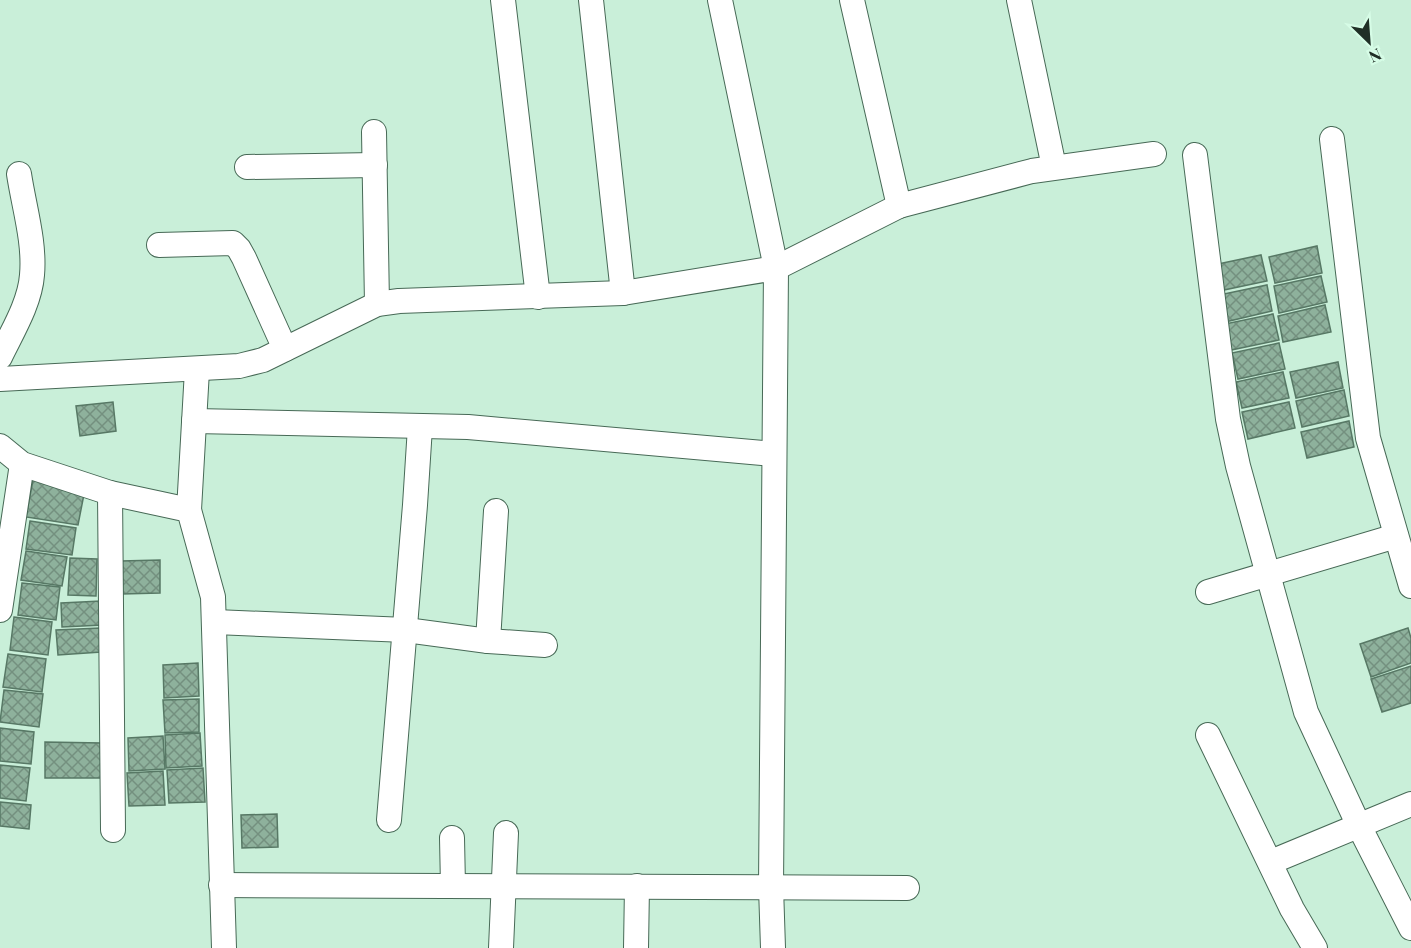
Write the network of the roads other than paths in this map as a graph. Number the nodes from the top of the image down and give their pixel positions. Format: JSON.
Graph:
{"nodes":[{"id":1,"x":503,"y":0,"type":"edge"},
{"id":2,"x":591,"y":0,"type":"edge"},
{"id":3,"x":720,"y":0,"type":"edge"},
{"id":4,"x":852,"y":0,"type":"edge"},
{"id":5,"x":1019,"y":0,"type":"edge"},
{"id":6,"x":374,"y":132,"type":"dead end"},
{"id":7,"x":1332,"y":139,"type":"dead end"},
{"id":8,"x":1154,"y":154,"type":"dead end"},
{"id":9,"x":1195,"y":155,"type":"dead end"},
{"id":10,"x":375,"y":165,"type":"junction"},
{"id":11,"x":247,"y":167,"type":"dead end"},
{"id":12,"x":1054,"y":167,"type":"junction"},
{"id":13,"x":18,"y":174,"type":"dead end"},
{"id":14,"x":899,"y":206,"type":"junction"},
{"id":15,"x":159,"y":245,"type":"dead end"},
{"id":16,"x":776,"y":268,"type":"junction"},
{"id":17,"x":623,"y":293,"type":"junction"},
{"id":18,"x":538,"y":297,"type":"junction"},
{"id":19,"x":377,"y":304,"type":"junction"},
{"id":20,"x":285,"y":349,"type":"junction"},
{"id":21,"x":0,"y":357,"type":"edge"},
{"id":22,"x":197,"y":370,"type":"junction"},
{"id":23,"x":0,"y":379,"type":"edge"},
{"id":24,"x":194,"y":422,"type":"junction"},
{"id":25,"x":420,"y":427,"type":"junction"},
{"id":26,"x":0,"y":446,"type":"edge"},
{"id":27,"x":774,"y":454,"type":"junction"},
{"id":28,"x":22,"y":464,"type":"junction"},
{"id":29,"x":110,"y":493,"type":"junction"},
{"id":30,"x":189,"y":510,"type":"junction"},
{"id":31,"x":496,"y":511,"type":"dead end"},
{"id":32,"x":1396,"y":536,"type":"junction"},
{"id":33,"x":1269,"y":574,"type":"junction"},
{"id":34,"x":1411,"y":586,"type":"edge"},
{"id":35,"x":1208,"y":592,"type":"dead end"},
{"id":36,"x":0,"y":610,"type":"edge"},
{"id":37,"x":215,"y":622,"type":"junction"},
{"id":38,"x":406,"y":630,"type":"junction"},
{"id":39,"x":488,"y":641,"type":"junction"},
{"id":40,"x":545,"y":645,"type":"dead end"},
{"id":41,"x":1208,"y":735,"type":"dead end"},
{"id":42,"x":1411,"y":804,"type":"edge"},
{"id":43,"x":389,"y":820,"type":"dead end"},
{"id":44,"x":1359,"y":826,"type":"junction"},
{"id":45,"x":113,"y":830,"type":"dead end"},
{"id":46,"x":506,"y":833,"type":"dead end"},
{"id":47,"x":452,"y":838,"type":"dead end"},
{"id":48,"x":1271,"y":862,"type":"junction"},
{"id":49,"x":221,"y":885,"type":"junction"},
{"id":50,"x":453,"y":886,"type":"junction"},
{"id":51,"x":505,"y":886,"type":"junction"},
{"id":52,"x":637,"y":886,"type":"junction"},
{"id":53,"x":771,"y":887,"type":"junction"},
{"id":54,"x":907,"y":888,"type":"dead end"},
{"id":55,"x":1411,"y":928,"type":"edge"},
{"id":56,"x":224,"y":948,"type":"edge"},
{"id":57,"x":501,"y":948,"type":"edge"},
{"id":58,"x":636,"y":948,"type":"edge"},
{"id":59,"x":773,"y":948,"type":"edge"},
{"id":60,"x":1315,"y":948,"type":"edge"}],
"edges":[{"from":1,"to":18,"type":"street"},
{"from":2,"to":17,"type":"street"},
{"from":3,"to":16,"type":"street"},
{"from":4,"to":14,"type":"street"},
{"from":5,"to":12,"type":"street"},
{"from":6,"to":10,"type":"street"},
{"from":7,"to":32,"type":"street"},
{"from":8,"to":12,"type":"street"},
{"from":9,"to":33,"type":"street"},
{"from":10,"to":11,"type":"street"},
{"from":10,"to":19,"type":"street"},
{"from":12,"to":14,"type":"street"},
{"from":13,"to":21,"type":"street"},
{"from":14,"to":16,"type":"street"},
{"from":15,"to":20,"type":"street"},
{"from":16,"to":17,"type":"street"},
{"from":16,"to":27,"type":"street"},
{"from":17,"to":18,"type":"street"},
{"from":18,"to":19,"type":"street"},
{"from":19,"to":20,"type":"street"},
{"from":20,"to":22,"type":"street"},
{"from":22,"to":23,"type":"street"},
{"from":22,"to":24,"type":"street"},
{"from":24,"to":25,"type":"street"},
{"from":24,"to":30,"type":"street"},
{"from":25,"to":27,"type":"street"},
{"from":25,"to":38,"type":"street"},
{"from":26,"to":28,"type":"street"},
{"from":27,"to":53,"type":"street"},
{"from":28,"to":29,"type":"street"},
{"from":28,"to":36,"type":"street"},
{"from":29,"to":30,"type":"street"},
{"from":29,"to":45,"type":"street"},
{"from":30,"to":37,"type":"street"},
{"from":31,"to":39,"type":"street"},
{"from":32,"to":33,"type":"street"},
{"from":32,"to":34,"type":"street"},
{"from":33,"to":35,"type":"street"},
{"from":33,"to":44,"type":"street"},
{"from":37,"to":38,"type":"street"},
{"from":37,"to":49,"type":"street"},
{"from":38,"to":39,"type":"street"},
{"from":38,"to":43,"type":"street"},
{"from":39,"to":40,"type":"street"},
{"from":41,"to":48,"type":"street"},
{"from":42,"to":44,"type":"street"},
{"from":44,"to":48,"type":"street"},
{"from":44,"to":55,"type":"street"},
{"from":46,"to":51,"type":"street"},
{"from":47,"to":50,"type":"street"},
{"from":48,"to":60,"type":"street"},
{"from":49,"to":50,"type":"street"},
{"from":49,"to":56,"type":"street"},
{"from":50,"to":51,"type":"street"},
{"from":51,"to":52,"type":"street"},
{"from":51,"to":57,"type":"street"},
{"from":52,"to":53,"type":"street"},
{"from":52,"to":58,"type":"street"},
{"from":53,"to":54,"type":"street"},
{"from":53,"to":59,"type":"street"}]}
